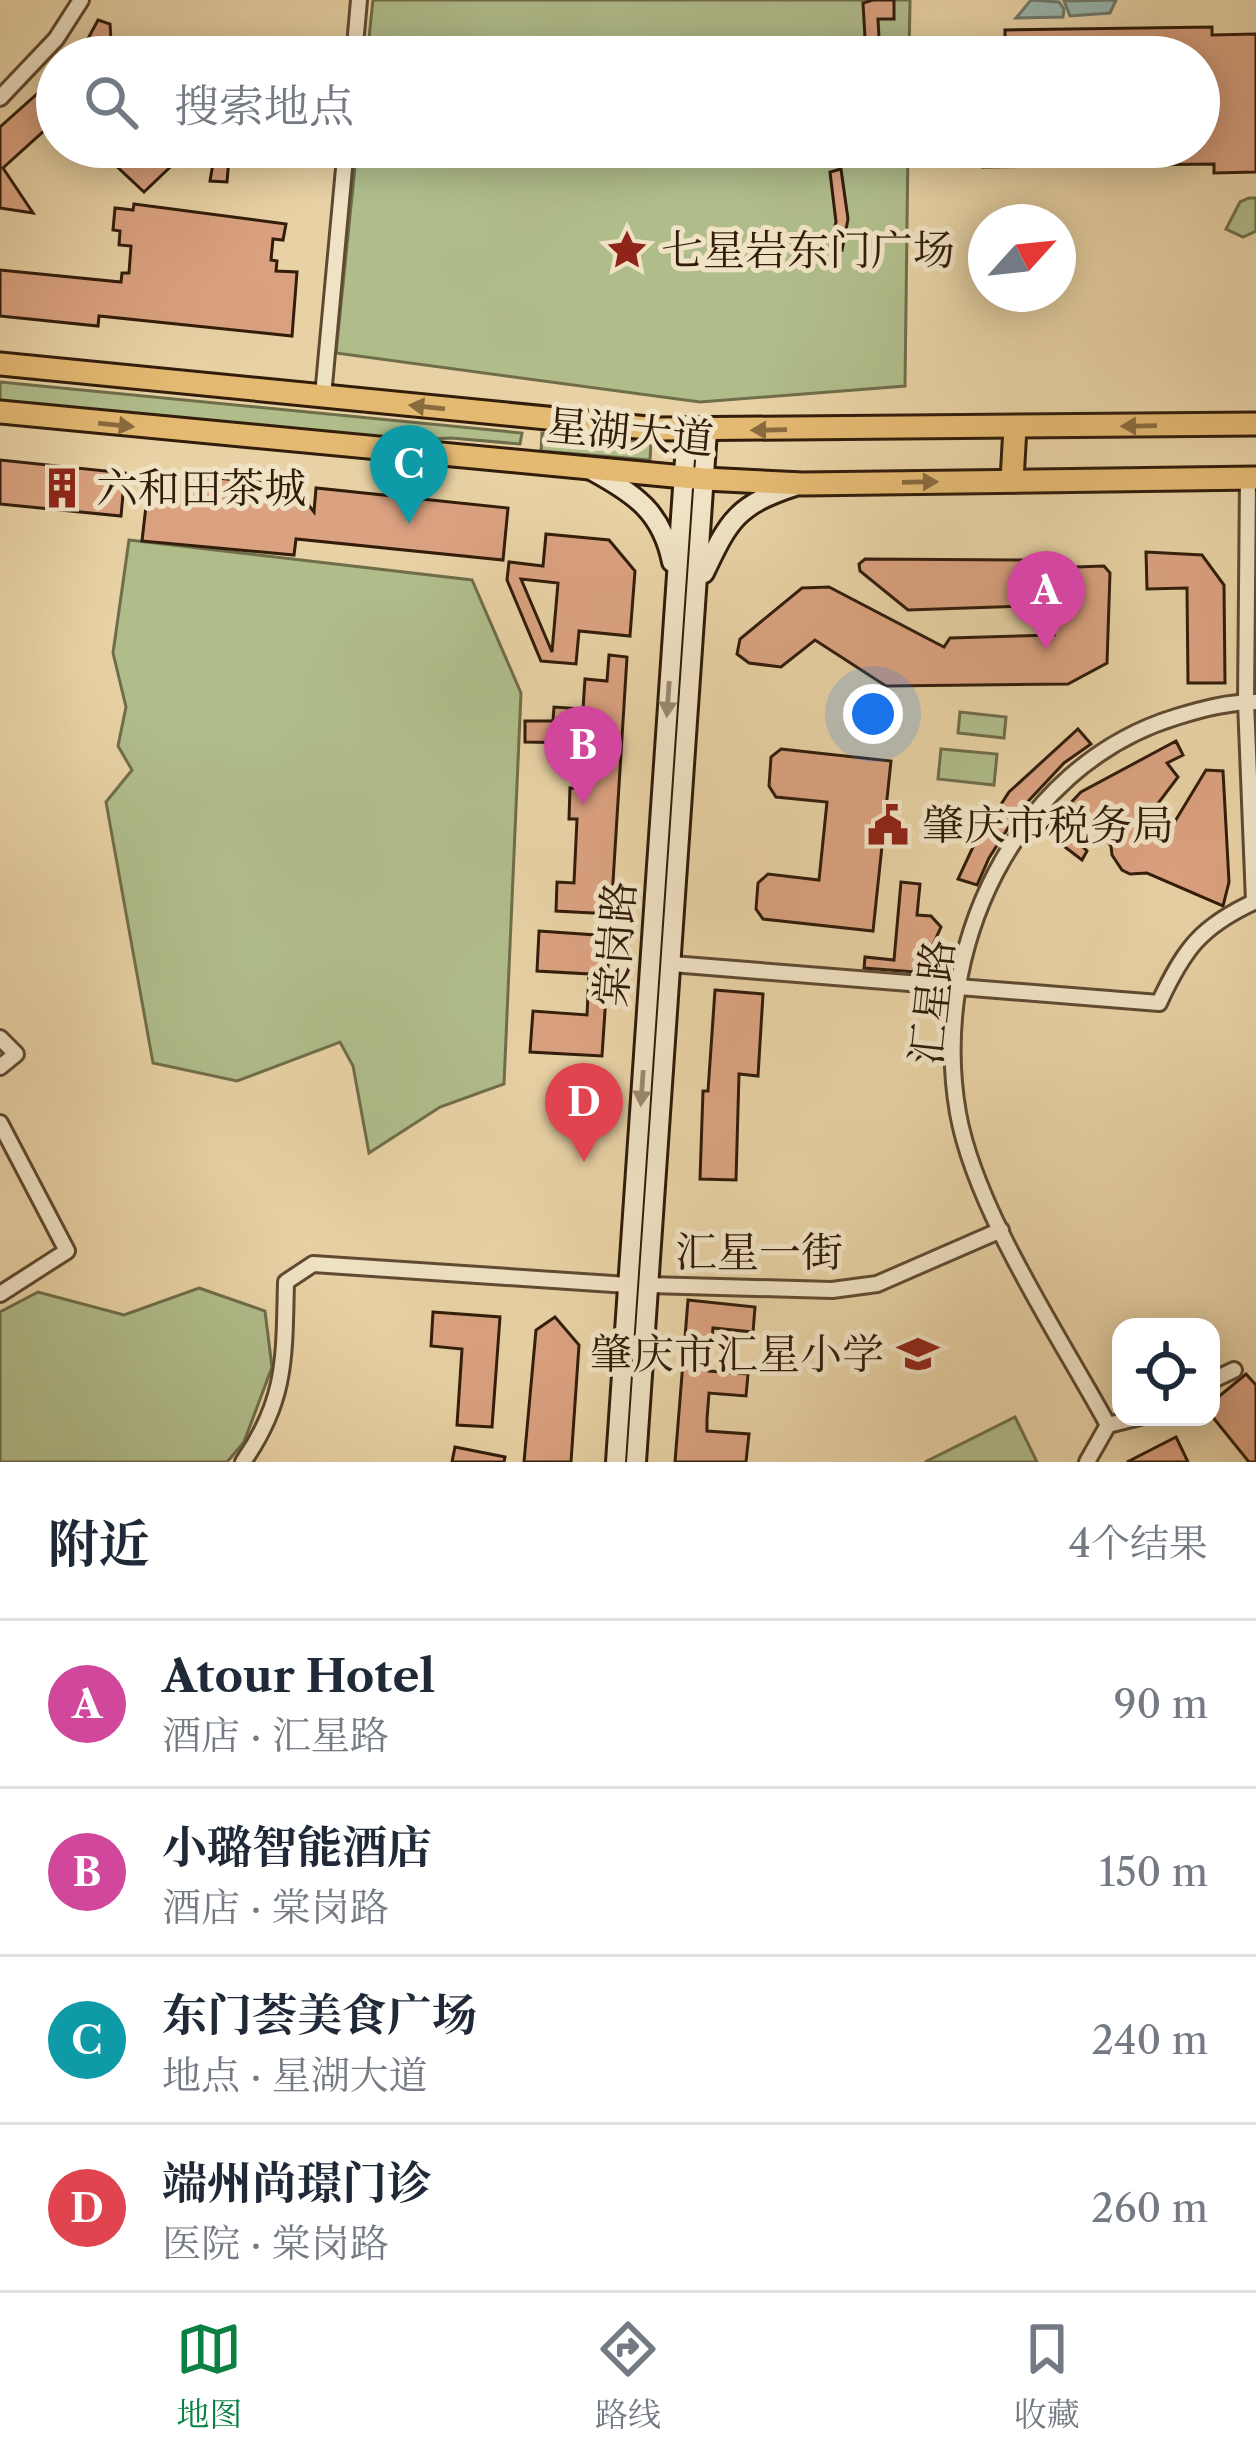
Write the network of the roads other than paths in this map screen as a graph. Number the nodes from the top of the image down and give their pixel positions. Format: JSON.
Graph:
{"nodes":[{"id":1,"x":81,"y":0,"type":"edge"},
{"id":2,"x":359,"y":0,"type":"edge"},
{"id":3,"x":58,"y":36,"type":"edge"},
{"id":4,"x":356,"y":36,"type":"edge"},
{"id":5,"x":36,"y":60,"type":"edge"},
{"id":6,"x":0,"y":98,"type":"edge"},
{"id":7,"x":344,"y":168,"type":"edge"},
{"id":8,"x":0,"y":364,"type":"edge"},
{"id":9,"x":323,"y":396,"type":"junction"},
{"id":10,"x":0,"y":412,"type":"edge"},
{"id":11,"x":530,"y":418,"type":"junction"},
{"id":12,"x":1256,"y":424,"type":"edge"},
{"id":13,"x":1015,"y":427,"type":"junction"},
{"id":14,"x":697,"y":430,"type":"junction"},
{"id":15,"x":523,"y":461,"type":"junction"},
{"id":16,"x":589,"y":468,"type":"junction"},
{"id":17,"x":694,"y":478,"type":"junction"},
{"id":18,"x":1252,"y":478,"type":"edge"},
{"id":19,"x":1012,"y":482,"type":"junction"},
{"id":20,"x":803,"y":484,"type":"junction"},
{"id":21,"x":676,"y":582,"type":"junction"},
{"id":22,"x":699,"y":583,"type":"junction"},
{"id":23,"x":1251,"y":702,"type":"edge"},
{"id":24,"x":659,"y":826,"type":"junction"},
{"id":25,"x":682,"y":828,"type":"junction"},
{"id":26,"x":1255,"y":901,"type":"edge"},
{"id":27,"x":671,"y":964,"type":"junction"},
{"id":28,"x":960,"y":987,"type":"junction"},
{"id":29,"x":0,"y":1038,"type":"edge"},
{"id":30,"x":0,"y":1066,"type":"edge"},
{"id":31,"x":0,"y":1124,"type":"edge"},
{"id":32,"x":1001,"y":1230,"type":"junction"},
{"id":33,"x":638,"y":1285,"type":"junction"},
{"id":34,"x":2,"y":1288,"type":"edge"},
{"id":35,"x":1234,"y":1370,"type":"dead end"},
{"id":36,"x":1220,"y":1377,"type":"edge"},
{"id":37,"x":1112,"y":1424,"type":"edge"},
{"id":38,"x":1108,"y":1425,"type":"junction"},
{"id":39,"x":243,"y":1462,"type":"edge"},
{"id":40,"x":616,"y":1462,"type":"edge"},
{"id":41,"x":636,"y":1462,"type":"edge"},
{"id":42,"x":1087,"y":1462,"type":"edge"}],
"edges":[{"from":1,"to":3,"type":"street"},
{"from":2,"to":4,"type":"street"},
{"from":5,"to":6,"type":"street"},
{"from":7,"to":9,"type":"street"},
{"from":8,"to":9,"type":"main road","name":"星湖大道"},
{"from":11,"to":9,"type":"main road","name":"星湖大道","one_way":true},
{"from":10,"to":15,"type":"main road","name":"星湖大道","one_way":true},
{"from":11,"to":14,"type":"main road","name":"星湖大道"},
{"from":11,"to":15,"type":"main road"},
{"from":12,"to":13,"type":"main road","name":"星湖大道","one_way":true},
{"from":13,"to":14,"type":"main road","name":"星湖大道","one_way":true},
{"from":13,"to":19,"type":"main road"},
{"from":14,"to":17,"type":"main road","name":"棠岗路"},
{"from":15,"to":16,"type":"main road","name":"星湖大道"},
{"from":16,"to":17,"type":"main road","name":"星湖大道"},
{"from":16,"to":21,"type":"main road"},
{"from":17,"to":20,"type":"main road","name":"星湖大道"},
{"from":17,"to":21,"type":"main road","name":"棠岗路"},
{"from":17,"to":22,"type":"main road","name":"棠岗路"},
{"from":18,"to":19,"type":"main road","name":"星湖大道"},
{"from":18,"to":23,"type":"street"},
{"from":20,"to":19,"type":"main road","name":"星湖大道","one_way":true},
{"from":20,"to":22,"type":"main road"},
{"from":21,"to":24,"type":"main road","name":"棠岗路","one_way":true},
{"from":22,"to":25,"type":"main road","name":"棠岗路"},
{"from":23,"to":26,"type":"street"},
{"from":23,"to":28,"type":"street","name":"汇星路"},
{"from":24,"to":25,"type":"main road"},
{"from":24,"to":33,"type":"main road","name":"棠岗路","one_way":true},
{"from":25,"to":27,"type":"main road","name":"棠岗路"},
{"from":26,"to":28,"type":"street"},
{"from":27,"to":28,"type":"street"},
{"from":27,"to":33,"type":"main road","name":"棠岗路"},
{"from":28,"to":32,"type":"street","name":"汇星路"},
{"from":29,"to":30,"type":"street"},
{"from":31,"to":34,"type":"street"},
{"from":32,"to":33,"type":"street","name":"汇星一街"},
{"from":32,"to":38,"type":"street","name":"汇星路"},
{"from":33,"to":39,"type":"street","name":"汇星一街"},
{"from":33,"to":40,"type":"main road","name":"棠岗路"},
{"from":33,"to":41,"type":"main road","name":"棠岗路"},
{"from":35,"to":36,"type":"street"},
{"from":37,"to":38,"type":"street"},
{"from":38,"to":42,"type":"street"}]}
